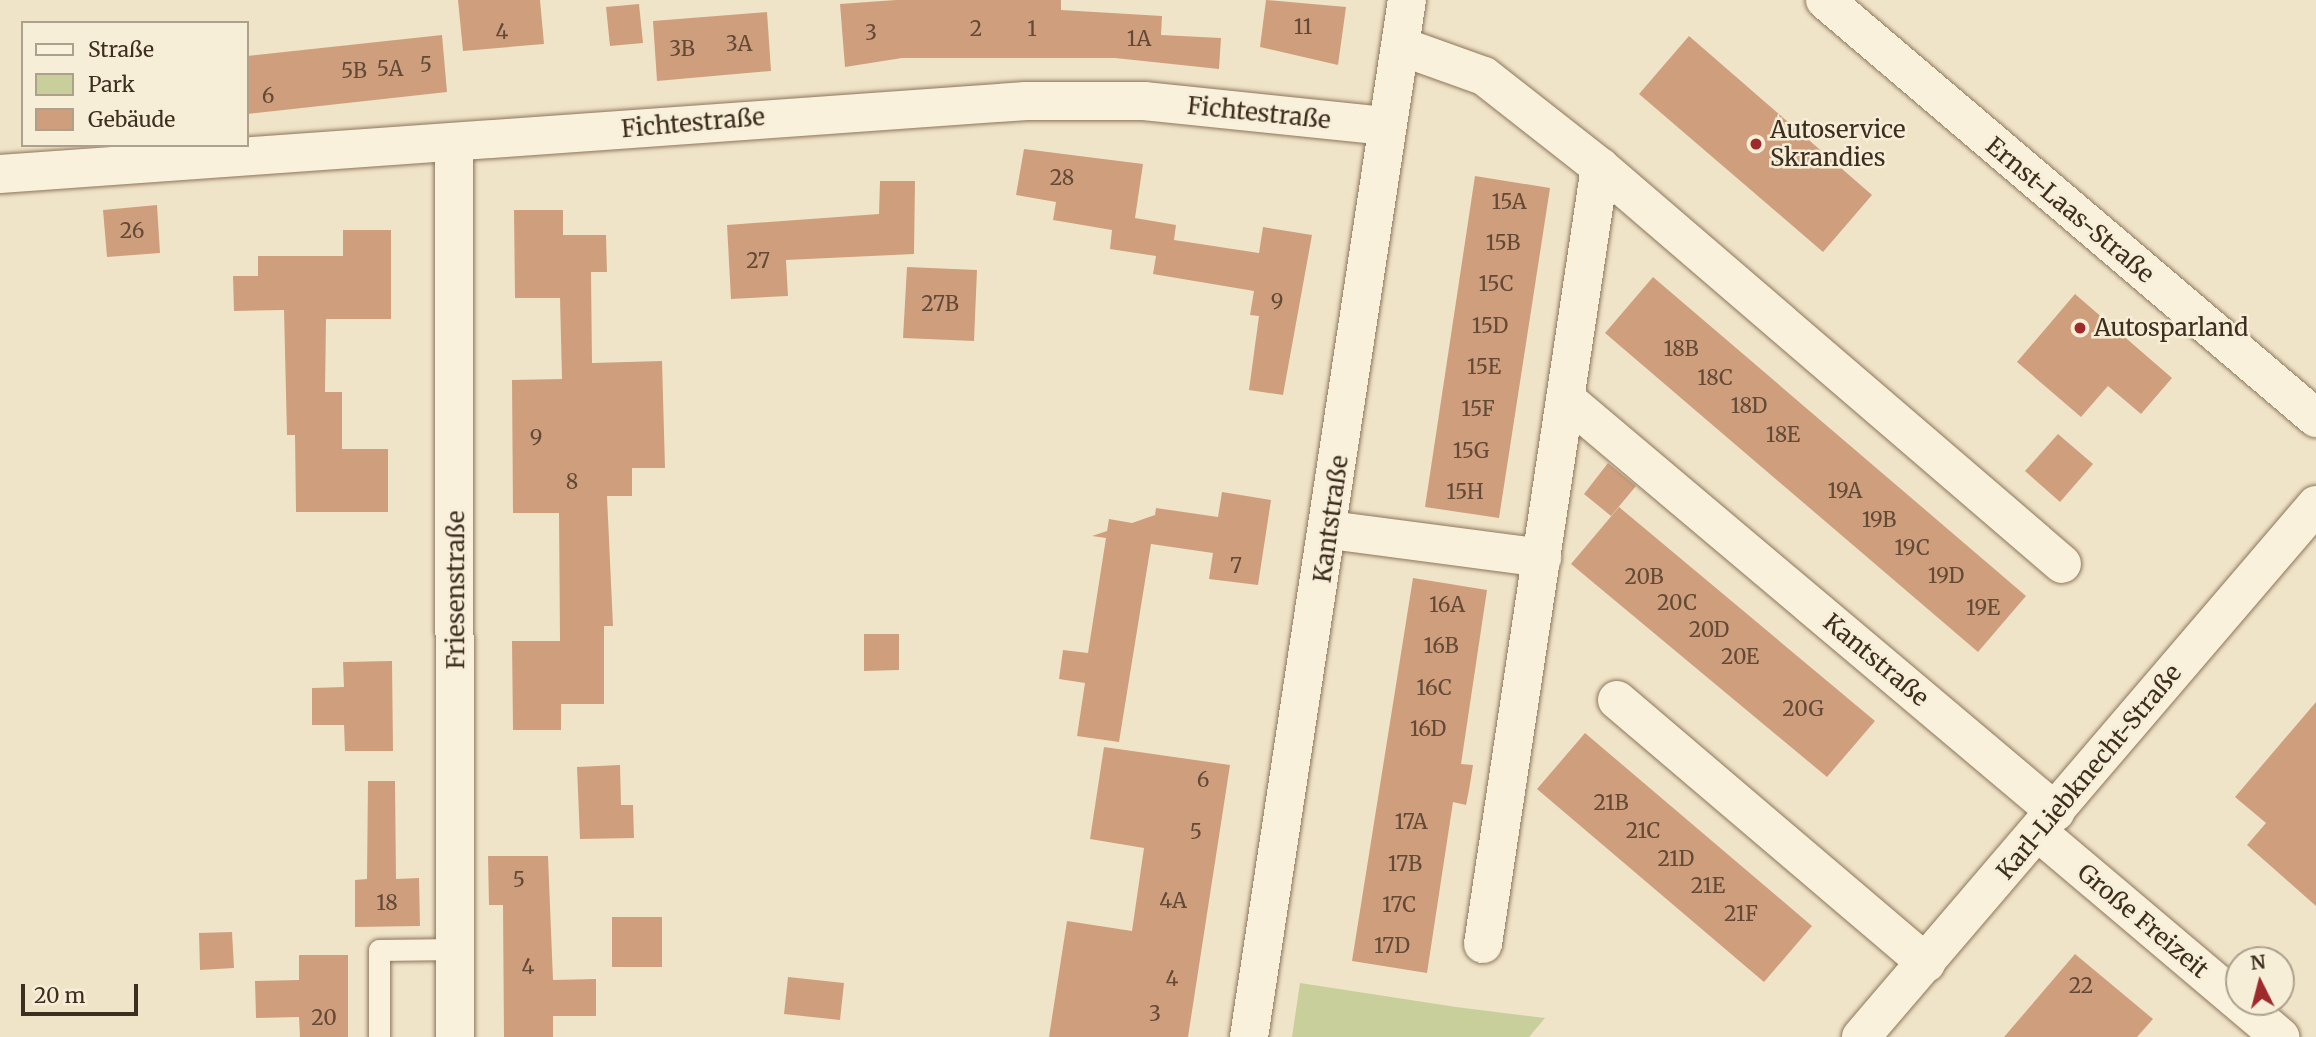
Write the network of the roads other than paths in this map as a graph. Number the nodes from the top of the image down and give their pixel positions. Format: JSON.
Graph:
{"nodes":[{"id":1,"x":1407,"y":0,"type":"edge"},
{"id":2,"x":1825,"y":0,"type":"edge"},
{"id":3,"x":1400,"y":46,"type":"junction"},
{"id":4,"x":1387,"y":126,"type":"junction"},
{"id":5,"x":454,"y":143,"type":"junction"},
{"id":6,"x":1600,"y":167,"type":"junction"},
{"id":7,"x":0,"y":174,"type":"edge"},
{"id":8,"x":1567,"y":400,"type":"junction"},
{"id":9,"x":2316,"y":418,"type":"edge"},
{"id":10,"x":2316,"y":505,"type":"edge"},
{"id":11,"x":1330,"y":530,"type":"junction"},
{"id":12,"x":1542,"y":558,"type":"junction"},
{"id":13,"x":2062,"y":564,"type":"dead end"},
{"id":14,"x":1617,"y":700,"type":"dead end"},
{"id":15,"x":2047,"y":822,"type":"junction"},
{"id":16,"x":1483,"y":944,"type":"dead end"},
{"id":17,"x":457,"y":948,"type":"junction"},
{"id":18,"x":1926,"y":963,"type":"junction"},
{"id":19,"x":379,"y":1037,"type":"edge"},
{"id":20,"x":455,"y":1037,"type":"edge"},
{"id":21,"x":1248,"y":1037,"type":"edge"},
{"id":22,"x":1861,"y":1037,"type":"edge"},
{"id":23,"x":2280,"y":1037,"type":"edge"}],
"edges":[{"from":1,"to":3,"type":"street","name":"Kantstraße"},
{"from":2,"to":9,"type":"street","name":"Ernst-Laas-Straße"},
{"from":3,"to":4,"type":"street","name":"Kantstraße"},
{"from":3,"to":6,"type":"street"},
{"from":4,"to":5,"type":"street","name":"Fichtestraße"},
{"from":4,"to":11,"type":"street","name":"Kantstraße"},
{"from":5,"to":7,"type":"street","name":"Fichtestraße"},
{"from":5,"to":17,"type":"street","name":"Friesenstraße"},
{"from":6,"to":8,"type":"street"},
{"from":6,"to":13,"type":"street"},
{"from":8,"to":12,"type":"street"},
{"from":8,"to":15,"type":"street","name":"Kantstraße"},
{"from":10,"to":15,"type":"street","name":"Karl-Liebknecht-Straße"},
{"from":11,"to":12,"type":"street"},
{"from":11,"to":21,"type":"street","name":"Kantstraße"},
{"from":12,"to":16,"type":"street"},
{"from":14,"to":18,"type":"street"},
{"from":15,"to":18,"type":"street","name":"Karl-Liebknecht-Straße"},
{"from":15,"to":23,"type":"street","name":"Große Freizeit"},
{"from":17,"to":19,"type":"lane"},
{"from":17,"to":20,"type":"street","name":"Friesenstraße"},
{"from":18,"to":22,"type":"street","name":"Karl-Liebknecht-Straße"}]}
